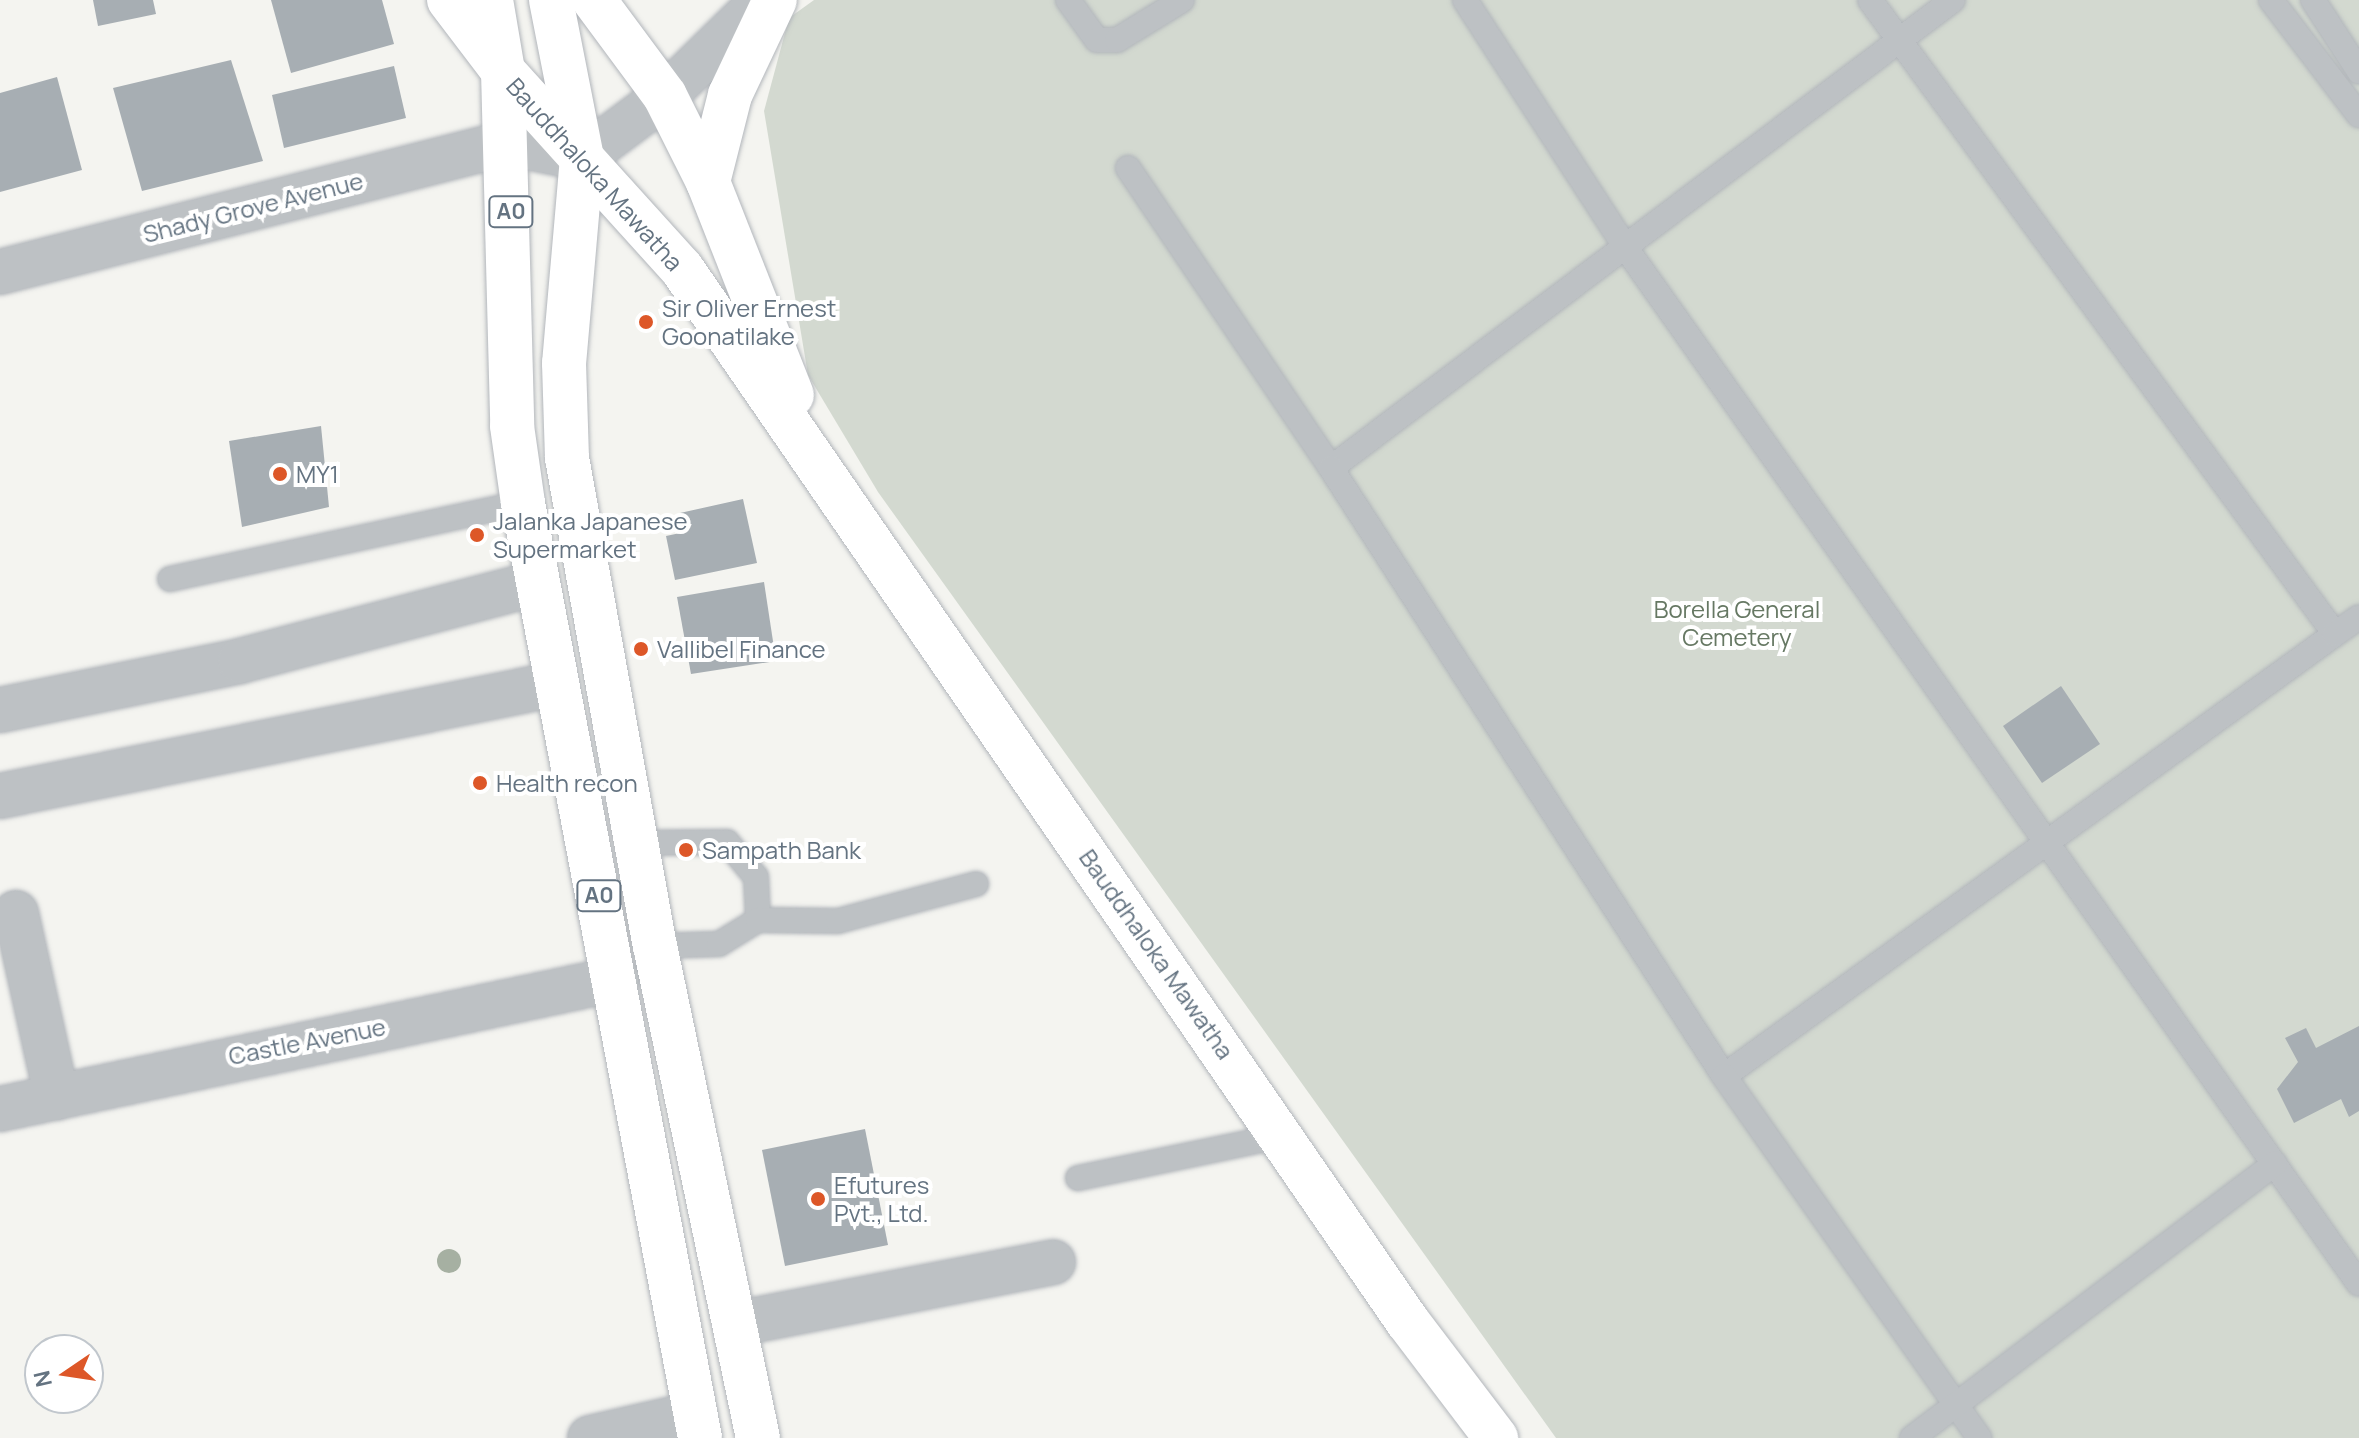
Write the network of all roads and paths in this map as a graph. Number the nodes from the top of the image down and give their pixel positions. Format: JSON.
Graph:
{"nodes":[{"id":1,"x":449,"y":0,"type":"edge"},
{"id":2,"x":491,"y":0,"type":"edge"},
{"id":3,"x":551,"y":0,"type":"edge"},
{"id":4,"x":594,"y":0,"type":"edge"},
{"id":5,"x":763,"y":0,"type":"edge"},
{"id":6,"x":775,"y":0,"type":"edge"},
{"id":7,"x":1068,"y":0,"type":"edge"},
{"id":8,"x":1182,"y":0,"type":"edge"},
{"id":9,"x":1465,"y":0,"type":"edge"},
{"id":10,"x":1870,"y":0,"type":"edge"},
{"id":11,"x":1953,"y":0,"type":"edge"},
{"id":12,"x":2271,"y":0,"type":"edge"},
{"id":13,"x":2313,"y":0,"type":"edge"},
{"id":14,"x":1900,"y":40,"type":"junction"},
{"id":15,"x":503,"y":71,"type":"junction"},
{"id":16,"x":2359,"y":71,"type":"edge"},
{"id":17,"x":665,"y":96,"type":"junction"},
{"id":18,"x":2359,"y":115,"type":"edge"},
{"id":19,"x":507,"y":143,"type":"junction"},
{"id":20,"x":582,"y":158,"type":"junction"},
{"id":21,"x":1128,"y":168,"type":"dead end"},
{"id":22,"x":708,"y":182,"type":"junction"},
{"id":23,"x":1628,"y":251,"type":"junction"},
{"id":24,"x":0,"y":272,"type":"edge"},
{"id":25,"x":821,"y":468,"type":"junction"},
{"id":26,"x":1331,"y":468,"type":"junction"},
{"id":27,"x":523,"y":503,"type":"junction"},
{"id":28,"x":170,"y":579,"type":"dead end"},
{"id":29,"x":538,"y":583,"type":"junction"},
{"id":30,"x":2359,"y":617,"type":"edge"},
{"id":31,"x":2335,"y":634,"type":"junction"},
{"id":32,"x":556,"y":684,"type":"junction"},
{"id":33,"x":0,"y":710,"type":"edge"},
{"id":34,"x":0,"y":796,"type":"edge"},
{"id":35,"x":2046,"y":840,"type":"junction"},
{"id":36,"x":637,"y":843,"type":"junction"},
{"id":37,"x":976,"y":884,"type":"dead end"},
{"id":38,"x":16,"y":913,"type":"dead end"},
{"id":39,"x":758,"y":920,"type":"junction"},
{"id":40,"x":655,"y":946,"type":"junction"},
{"id":41,"x":616,"y":979,"type":"junction"},
{"id":42,"x":1724,"y":1076,"type":"junction"},
{"id":43,"x":57,"y":1098,"type":"junction"},
{"id":44,"x":0,"y":1109,"type":"edge"},
{"id":45,"x":1285,"y":1135,"type":"junction"},
{"id":46,"x":2275,"y":1163,"type":"junction"},
{"id":47,"x":1078,"y":1178,"type":"dead end"},
{"id":48,"x":1053,"y":1262,"type":"dead end"},
{"id":49,"x":2359,"y":1284,"type":"edge"},
{"id":50,"x":735,"y":1324,"type":"junction"},
{"id":51,"x":1955,"y":1405,"type":"junction"},
{"id":52,"x":698,"y":1426,"type":"edge"},
{"id":53,"x":590,"y":1438,"type":"edge"},
{"id":54,"x":758,"y":1438,"type":"edge"},
{"id":55,"x":1496,"y":1438,"type":"edge"},
{"id":56,"x":1912,"y":1438,"type":"edge"},
{"id":57,"x":1979,"y":1438,"type":"edge"}],
"edges":[{"from":1,"to":15,"type":"main road","name":"Bauddhaloka Mawatha"},
{"from":2,"to":15,"type":"main road","number":"A0"},
{"from":3,"to":20,"type":"main road","number":"A0"},
{"from":4,"to":17,"type":"main road","name":"Bauddhaloka Mawatha"},
{"from":5,"to":17,"type":"street"},
{"from":6,"to":22,"type":"main road"},
{"from":7,"to":8,"type":"lane"},
{"from":9,"to":23,"type":"lane"},
{"from":10,"to":14,"type":"lane"},
{"from":11,"to":14,"type":"lane"},
{"from":12,"to":18,"type":"lane"},
{"from":13,"to":16,"type":"lane"},
{"from":14,"to":23,"type":"lane"},
{"from":14,"to":31,"type":"lane"},
{"from":15,"to":19,"type":"main road","number":"A0"},
{"from":15,"to":20,"type":"main road","name":"Bauddhaloka Mawatha"},
{"from":17,"to":20,"type":"street"},
{"from":17,"to":22,"type":"main road","name":"Bauddhaloka Mawatha"},
{"from":19,"to":20,"type":"street"},
{"from":19,"to":24,"type":"street","name":"Shady Grove Avenue"},
{"from":19,"to":27,"type":"main road","number":"A0"},
{"from":20,"to":25,"type":"main road","name":"Bauddhaloka Mawatha"},
{"from":20,"to":36,"type":"main road","number":"A0"},
{"from":21,"to":26,"type":"lane"},
{"from":22,"to":25,"type":"main road","name":"Bauddhaloka Mawatha"},
{"from":23,"to":26,"type":"lane"},
{"from":23,"to":35,"type":"lane"},
{"from":25,"to":45,"type":"main road","name":"Bauddhaloka Mawatha"},
{"from":26,"to":42,"type":"lane"},
{"from":27,"to":28,"type":"lane"},
{"from":27,"to":29,"type":"main road","number":"A0"},
{"from":29,"to":32,"type":"main road","number":"A0"},
{"from":29,"to":33,"type":"street"},
{"from":30,"to":31,"type":"lane"},
{"from":31,"to":35,"type":"lane"},
{"from":32,"to":34,"type":"street"},
{"from":32,"to":41,"type":"main road","number":"A0"},
{"from":35,"to":42,"type":"lane"},
{"from":35,"to":46,"type":"lane"},
{"from":36,"to":39,"type":"lane"},
{"from":36,"to":40,"type":"main road","number":"A0"},
{"from":37,"to":39,"type":"lane"},
{"from":38,"to":43,"type":"street"},
{"from":39,"to":40,"type":"lane"},
{"from":40,"to":50,"type":"main road","number":"A0"},
{"from":41,"to":43,"type":"street","name":"Castle Avenue"},
{"from":41,"to":52,"type":"main road","number":"A0"},
{"from":42,"to":51,"type":"lane"},
{"from":43,"to":44,"type":"street","name":"Castle Avenue"},
{"from":45,"to":47,"type":"lane"},
{"from":45,"to":55,"type":"main road","name":"Bauddhaloka Mawatha"},
{"from":46,"to":49,"type":"lane"},
{"from":46,"to":51,"type":"lane"},
{"from":48,"to":50,"type":"street"},
{"from":50,"to":54,"type":"main road","number":"A0"},
{"from":51,"to":56,"type":"lane"},
{"from":51,"to":57,"type":"lane"},
{"from":52,"to":53,"type":"street"}]}
